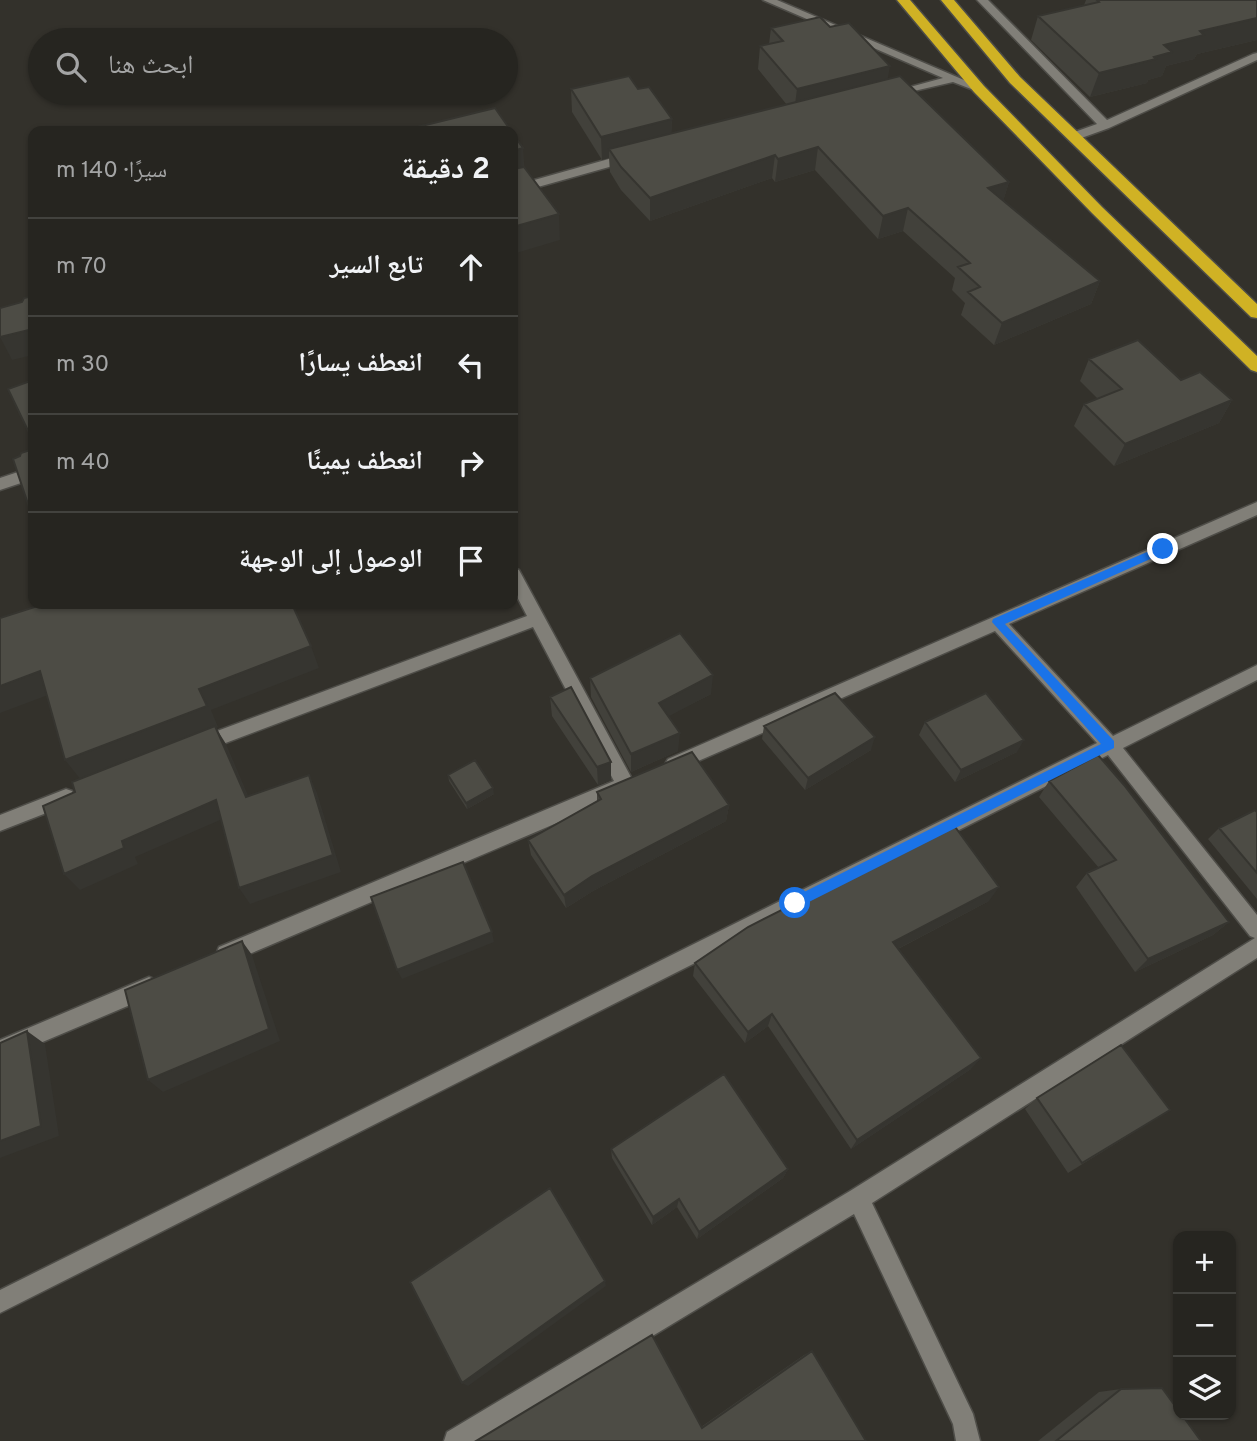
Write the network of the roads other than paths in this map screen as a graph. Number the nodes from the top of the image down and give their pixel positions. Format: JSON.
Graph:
{"nodes":[{"id":1,"x":768,"y":0,"type":"edge"},
{"id":2,"x":903,"y":0,"type":"edge"},
{"id":3,"x":947,"y":0,"type":"edge"},
{"id":4,"x":982,"y":0,"type":"edge"},
{"id":5,"x":1257,"y":56,"type":"edge"},
{"id":6,"x":953,"y":79,"type":"junction"},
{"id":7,"x":979,"y":89,"type":"junction"},
{"id":8,"x":883,"y":97,"type":"edge"},
{"id":9,"x":1105,"y":125,"type":"junction"},
{"id":10,"x":1073,"y":137,"type":"junction"},
{"id":11,"x":639,"y":154,"type":"edge"},
{"id":12,"x":518,"y":189,"type":"edge"},
{"id":13,"x":1257,"y":313,"type":"edge"},
{"id":14,"x":1257,"y":366,"type":"edge"},
{"id":15,"x":28,"y":475,"type":"edge"},
{"id":16,"x":0,"y":484,"type":"edge"},
{"id":17,"x":1257,"y":508,"type":"edge"},
{"id":18,"x":518,"y":583,"type":"edge"},
{"id":19,"x":537,"y":619,"type":"junction"},
{"id":20,"x":997,"y":622,"type":"junction"},
{"id":21,"x":1257,"y":671,"type":"edge"},
{"id":22,"x":1110,"y":745,"type":"junction"},
{"id":23,"x":182,"y":751,"type":"edge"},
{"id":24,"x":663,"y":769,"type":"edge"},
{"id":25,"x":78,"y":792,"type":"edge"},
{"id":26,"x":0,"y":823,"type":"edge"},
{"id":27,"x":1257,"y":930,"type":"edge"},
{"id":28,"x":1257,"y":947,"type":"edge"},
{"id":29,"x":204,"y":964,"type":"edge"},
{"id":30,"x":166,"y":980,"type":"edge"},
{"id":31,"x":0,"y":1051,"type":"edge"},
{"id":32,"x":858,"y":1199,"type":"junction"},
{"id":33,"x":0,"y":1302,"type":"edge"},
{"id":34,"x":456,"y":1441,"type":"edge"},
{"id":35,"x":968,"y":1441,"type":"edge"}],
"edges":[{"from":1,"to":6,"type":"street"},
{"from":2,"to":7,"type":"highway"},
{"from":3,"to":10,"type":"highway"},
{"from":4,"to":9,"type":"street"},
{"from":5,"to":9,"type":"street"},
{"from":6,"to":7,"type":"street"},
{"from":6,"to":8,"type":"street"},
{"from":7,"to":14,"type":"highway"},
{"from":9,"to":10,"type":"street"},
{"from":10,"to":13,"type":"highway"},
{"from":11,"to":12,"type":"street"},
{"from":15,"to":16,"type":"street"},
{"from":17,"to":20,"type":"street"},
{"from":18,"to":19,"type":"street"},
{"from":19,"to":23,"type":"street"},
{"from":19,"to":29,"type":"street"},
{"from":20,"to":22,"type":"street"},
{"from":20,"to":24,"type":"street"},
{"from":21,"to":22,"type":"street"},
{"from":22,"to":27,"type":"street"},
{"from":22,"to":33,"type":"street"},
{"from":25,"to":26,"type":"street"},
{"from":28,"to":32,"type":"street"},
{"from":30,"to":31,"type":"street"},
{"from":32,"to":34,"type":"street"},
{"from":32,"to":35,"type":"street"}]}
